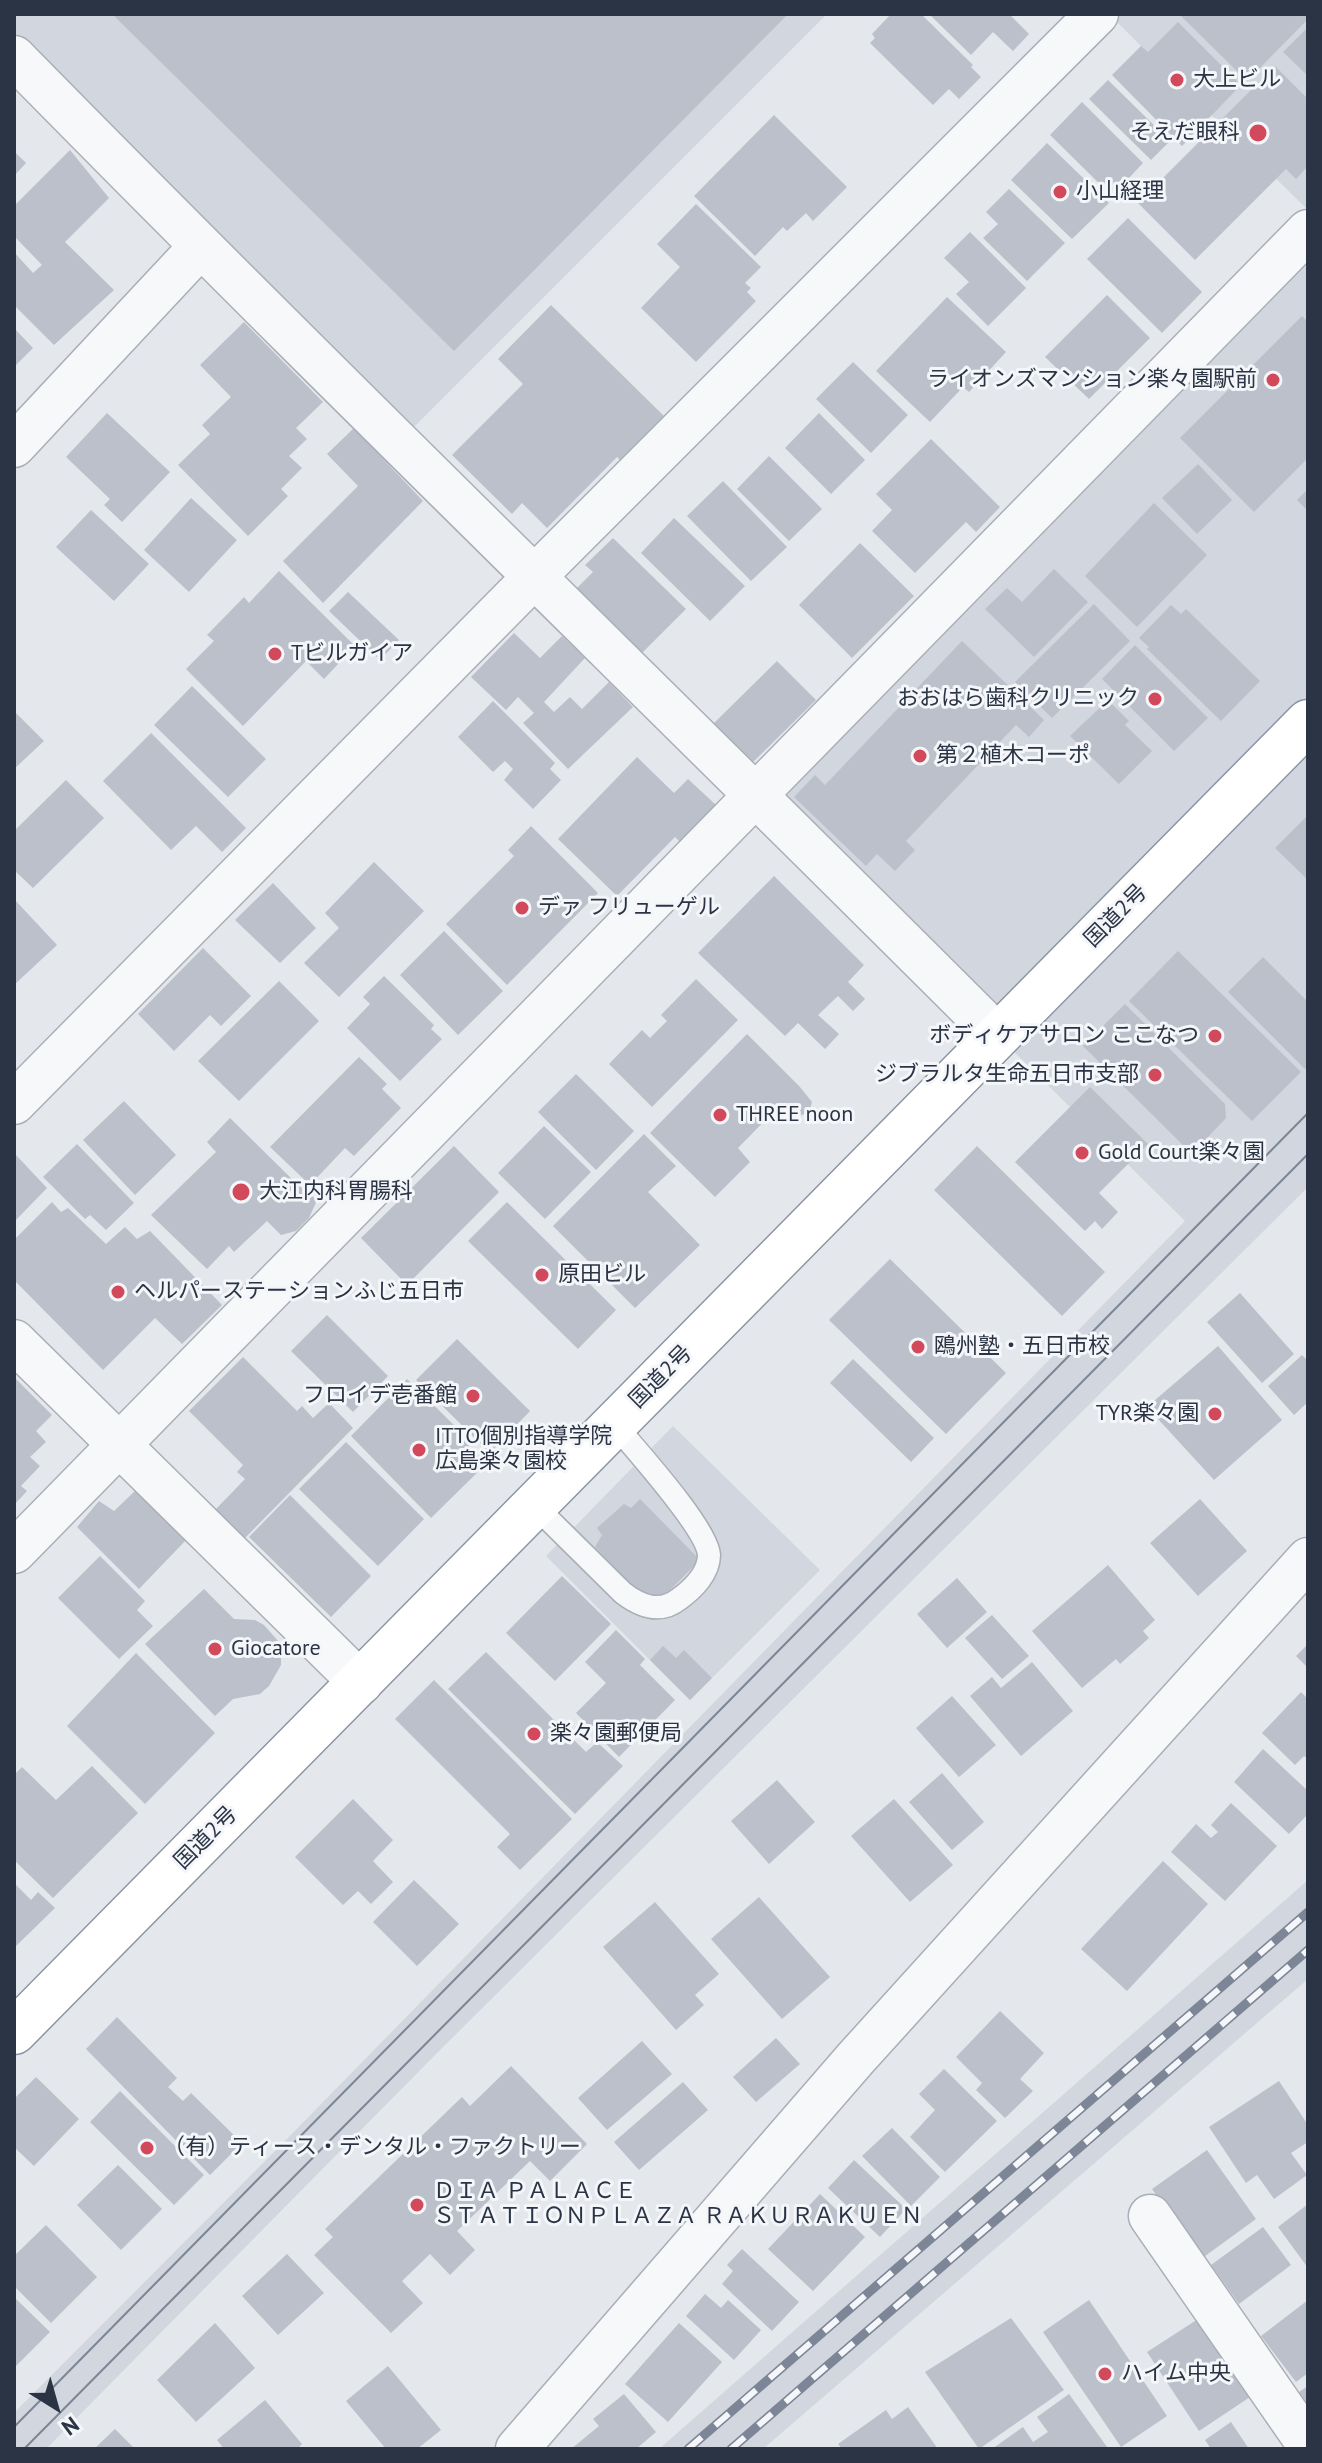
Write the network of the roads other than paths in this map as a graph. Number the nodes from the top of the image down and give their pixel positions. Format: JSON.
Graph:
{"nodes":[{"id":1,"x":1097,"y":14,"type":"edge"},
{"id":2,"x":14,"y":57,"type":"edge"},
{"id":3,"x":1308,"y":231,"type":"edge"},
{"id":4,"x":200,"y":247,"type":"junction"},
{"id":5,"x":14,"y":446,"type":"edge"},
{"id":6,"x":535,"y":576,"type":"junction"},
{"id":7,"x":1308,"y":722,"type":"edge"},
{"id":8,"x":757,"y":794,"type":"junction"},
{"id":9,"x":998,"y":1036,"type":"junction"},
{"id":10,"x":14,"y":1103,"type":"edge"},
{"id":11,"x":14,"y":1341,"type":"edge"},
{"id":12,"x":615,"y":1425,"type":"junction"},
{"id":13,"x":119,"y":1446,"type":"junction"},
{"id":14,"x":535,"y":1506,"type":"junction"},
{"id":15,"x":14,"y":1552,"type":"edge"},
{"id":16,"x":1308,"y":1559,"type":"edge"},
{"id":17,"x":361,"y":1683,"type":"junction"},
{"id":18,"x":14,"y":2032,"type":"edge"},
{"id":19,"x":1150,"y":2216,"type":"dead end"},
{"id":20,"x":1308,"y":2444,"type":"edge"},
{"id":21,"x":517,"y":2449,"type":"edge"}],
"edges":[{"from":1,"to":6,"type":"street"},
{"from":2,"to":4,"type":"street"},
{"from":3,"to":8,"type":"street"},
{"from":4,"to":5,"type":"street"},
{"from":4,"to":6,"type":"street"},
{"from":6,"to":8,"type":"street"},
{"from":6,"to":10,"type":"street"},
{"from":7,"to":9,"type":"highway","name":"国道2号"},
{"from":8,"to":9,"type":"street"},
{"from":8,"to":13,"type":"street"},
{"from":9,"to":12,"type":"highway","name":"国道2号"},
{"from":11,"to":13,"type":"street"},
{"from":12,"to":14,"type":"highway","name":"国道2号"},
{"from":12,"to":14,"type":"lane"},
{"from":13,"to":15,"type":"street"},
{"from":13,"to":17,"type":"street"},
{"from":14,"to":17,"type":"highway","name":"国道2号"},
{"from":16,"to":21,"type":"street"},
{"from":17,"to":18,"type":"highway","name":"国道2号"},
{"from":19,"to":20,"type":"street"}]}
